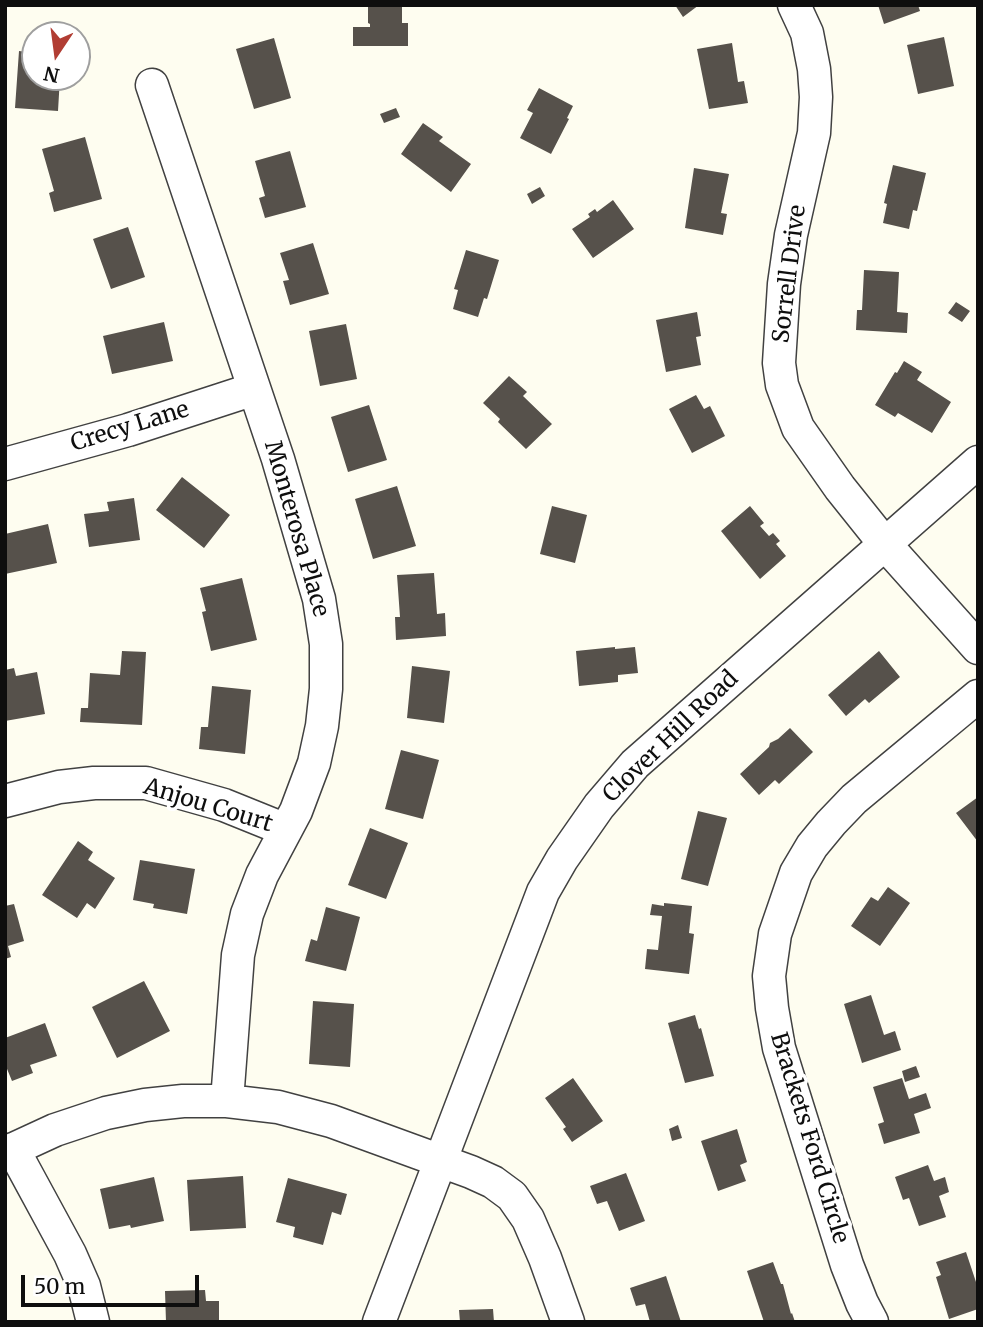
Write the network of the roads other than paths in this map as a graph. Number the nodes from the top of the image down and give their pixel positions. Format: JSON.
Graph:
{"nodes":[{"id":1,"x":794,"y":5,"type":"edge"},
{"id":2,"x":152,"y":85,"type":"dead end"},
{"id":3,"x":254,"y":389,"type":"junction"},
{"id":4,"x":978,"y":462,"type":"edge"},
{"id":5,"x":5,"y":464,"type":"edge"},
{"id":6,"x":884,"y":543,"type":"junction"},
{"id":7,"x":978,"y":648,"type":"edge"},
{"id":8,"x":978,"y":696,"type":"edge"},
{"id":9,"x":5,"y":801,"type":"edge"},
{"id":10,"x":286,"y":830,"type":"junction"},
{"id":11,"x":227,"y":1101,"type":"junction"},
{"id":12,"x":9,"y":1151,"type":"edge"},
{"id":13,"x":439,"y":1160,"type":"junction"},
{"id":14,"x":93,"y":1322,"type":"edge"},
{"id":15,"x":379,"y":1322,"type":"edge"},
{"id":16,"x":568,"y":1322,"type":"edge"},
{"id":17,"x":872,"y":1322,"type":"edge"}],
"edges":[{"from":1,"to":6,"type":"street","name":"Sorrell Drive"},
{"from":2,"to":3,"type":"street","name":"Monterosa Place"},
{"from":3,"to":5,"type":"street","name":"Crecy Lane"},
{"from":3,"to":10,"type":"street","name":"Monterosa Place"},
{"from":4,"to":6,"type":"street","name":"Clover Hill Road"},
{"from":6,"to":7,"type":"street","name":"Sorrell Drive"},
{"from":6,"to":13,"type":"street","name":"Clover Hill Road"},
{"from":8,"to":17,"type":"street","name":"Brackets Ford Circle"},
{"from":9,"to":10,"type":"street","name":"Anjou Court"},
{"from":10,"to":11,"type":"street","name":"Monterosa Place"},
{"from":11,"to":12,"type":"street"},
{"from":11,"to":13,"type":"street"},
{"from":12,"to":14,"type":"street"},
{"from":13,"to":15,"type":"street","name":"Clover Hill Road"},
{"from":13,"to":16,"type":"street"}]}
